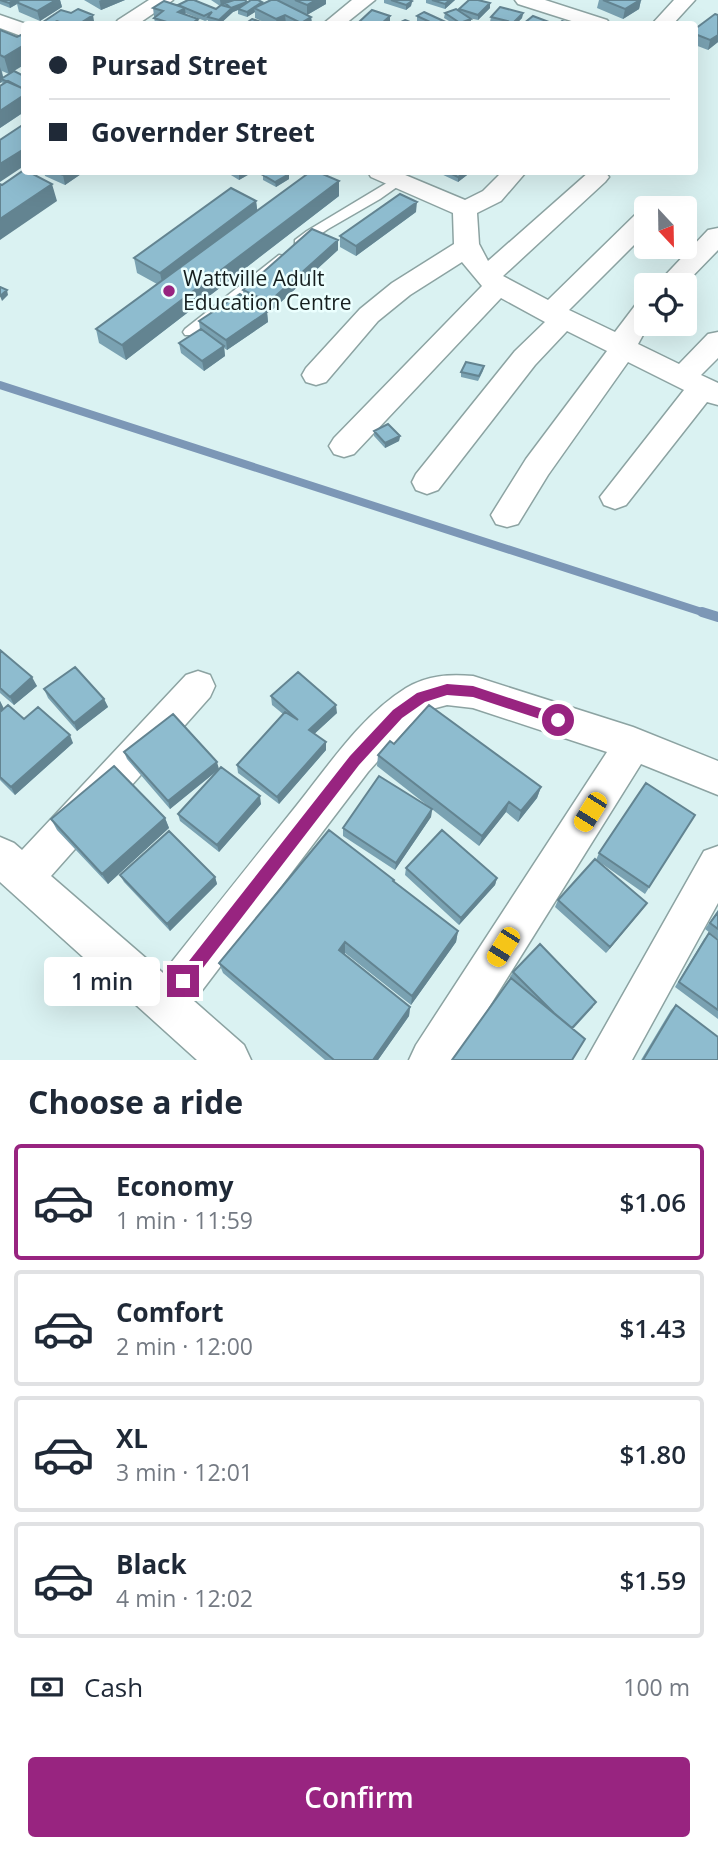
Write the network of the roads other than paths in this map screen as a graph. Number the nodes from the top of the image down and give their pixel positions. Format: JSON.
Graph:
{"nodes":[{"id":1,"x":163,"y":0,"type":"edge"},
{"id":2,"x":365,"y":0,"type":"edge"},
{"id":3,"x":525,"y":0,"type":"edge"},
{"id":4,"x":685,"y":0,"type":"edge"},
{"id":5,"x":0,"y":21,"type":"edge"},
{"id":6,"x":130,"y":21,"type":"edge"},
{"id":7,"x":337,"y":21,"type":"edge"},
{"id":8,"x":591,"y":21,"type":"edge"},
{"id":9,"x":665,"y":21,"type":"edge"},
{"id":10,"x":21,"y":31,"type":"edge"},
{"id":11,"x":390,"y":175,"type":"edge"},
{"id":12,"x":512,"y":175,"type":"edge"},
{"id":13,"x":597,"y":177,"type":"dead end"},
{"id":14,"x":465,"y":209,"type":"junction"},
{"id":15,"x":634,"y":231,"type":"edge"},
{"id":16,"x":717,"y":236,"type":"edge"},
{"id":17,"x":466,"y":248,"type":"junction"},
{"id":18,"x":681,"y":273,"type":"edge"},
{"id":19,"x":492,"y":281,"type":"junction"},
{"id":20,"x":556,"y":317,"type":"junction"},
{"id":21,"x":634,"y":326,"type":"edge"},
{"id":22,"x":190,"y":332,"type":"edge"},
{"id":23,"x":718,"y":341,"type":"edge"},
{"id":24,"x":624,"y":348,"type":"junction"},
{"id":25,"x":316,"y":375,"type":"dead end"},
{"id":26,"x":701,"y":386,"type":"edge"},
{"id":27,"x":344,"y":446,"type":"dead end"},
{"id":28,"x":427,"y":482,"type":"dead end"},
{"id":29,"x":615,"y":497,"type":"dead end"},
{"id":30,"x":507,"y":515,"type":"dead end"},
{"id":31,"x":198,"y":687,"type":"dead end"},
{"id":32,"x":633,"y":744,"type":"junction"},
{"id":33,"x":718,"y":778,"type":"edge"},
{"id":34,"x":718,"y":865,"type":"edge"},
{"id":35,"x":12,"y":867,"type":"edge"},
{"id":36,"x":166,"y":1003,"type":"junction"},
{"id":37,"x":229,"y":1060,"type":"edge"},
{"id":38,"x":431,"y":1060,"type":"edge"},
{"id":39,"x":608,"y":1060,"type":"edge"}],
"edges":[{"from":1,"to":6,"type":"street"},
{"from":2,"to":7,"type":"street"},
{"from":3,"to":8,"type":"street"},
{"from":4,"to":9,"type":"street"},
{"from":5,"to":10,"type":"street"},
{"from":11,"to":14,"type":"street"},
{"from":11,"to":22,"type":"lane"},
{"from":12,"to":14,"type":"street"},
{"from":13,"to":19,"type":"street"},
{"from":14,"to":17,"type":"street"},
{"from":15,"to":20,"type":"street"},
{"from":16,"to":18,"type":"street"},
{"from":17,"to":19,"type":"street"},
{"from":17,"to":25,"type":"street"},
{"from":19,"to":20,"type":"street"},
{"from":19,"to":27,"type":"street"},
{"from":20,"to":24,"type":"street"},
{"from":20,"to":28,"type":"street"},
{"from":21,"to":24,"type":"street"},
{"from":23,"to":26,"type":"street"},
{"from":24,"to":26,"type":"street"},
{"from":24,"to":30,"type":"street"},
{"from":26,"to":29,"type":"street"},
{"from":31,"to":35,"type":"street"},
{"from":32,"to":33,"type":"street"},
{"from":32,"to":36,"type":"street"},
{"from":32,"to":38,"type":"street"},
{"from":34,"to":39,"type":"street"},
{"from":35,"to":36,"type":"street"},
{"from":36,"to":37,"type":"street"}]}
